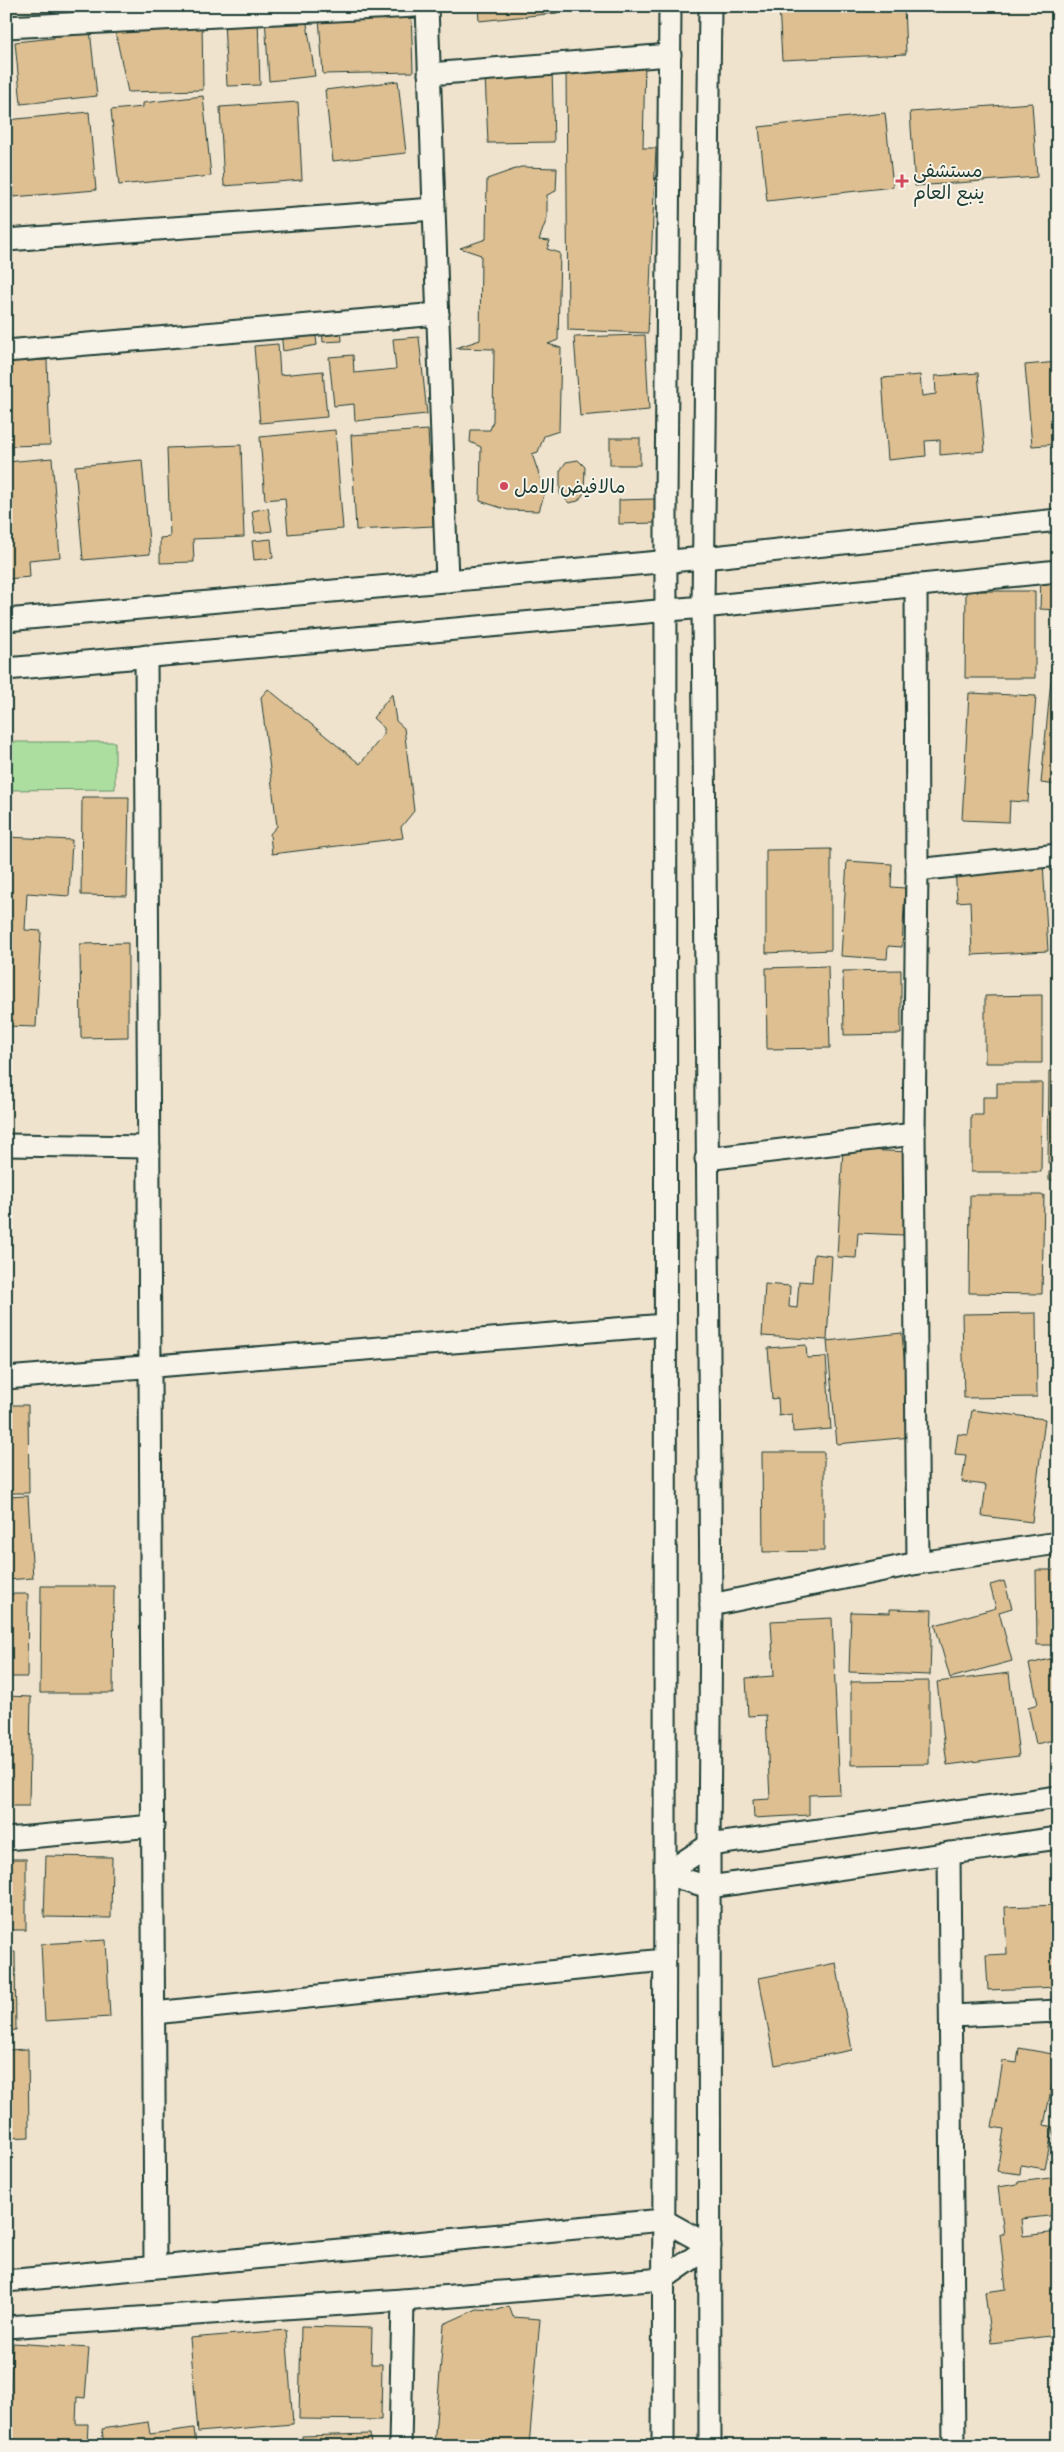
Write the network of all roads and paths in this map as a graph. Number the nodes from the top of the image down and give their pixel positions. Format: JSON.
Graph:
{"nodes":[{"id":1,"x":415,"y":6,"type":"edge"},
{"id":2,"x":427,"y":6,"type":"edge"},
{"id":3,"x":670,"y":6,"type":"edge"},
{"id":4,"x":710,"y":6,"type":"edge"},
{"id":5,"x":6,"y":26,"type":"edge"},
{"id":6,"x":670,"y":55,"type":"junction"},
{"id":7,"x":429,"y":74,"type":"junction"},
{"id":8,"x":434,"y":209,"type":"junction"},
{"id":9,"x":6,"y":240,"type":"edge"},
{"id":10,"x":438,"y":314,"type":"junction"},
{"id":11,"x":6,"y":351,"type":"edge"},
{"id":12,"x":1058,"y":520,"type":"edge"},
{"id":13,"x":704,"y":558,"type":"junction"},
{"id":14,"x":666,"y":561,"type":"junction"},
{"id":15,"x":1058,"y":571,"type":"edge"},
{"id":16,"x":447,"y":581,"type":"junction"},
{"id":17,"x":916,"y":585,"type":"junction"},
{"id":18,"x":703,"y":607,"type":"junction"},
{"id":19,"x":666,"y":610,"type":"junction"},
{"id":20,"x":6,"y":620,"type":"edge"},
{"id":21,"x":146,"y":656,"type":"junction"},
{"id":22,"x":6,"y":669,"type":"edge"},
{"id":23,"x":1058,"y":854,"type":"edge"},
{"id":24,"x":917,"y":870,"type":"junction"},
{"id":25,"x":914,"y":1134,"type":"junction"},
{"id":26,"x":6,"y":1145,"type":"edge"},
{"id":27,"x":149,"y":1147,"type":"junction"},
{"id":28,"x":706,"y":1159,"type":"junction"},
{"id":29,"x":665,"y":1324,"type":"junction"},
{"id":30,"x":150,"y":1366,"type":"junction"},
{"id":31,"x":6,"y":1378,"type":"edge"},
{"id":32,"x":1058,"y":1543,"type":"edge"},
{"id":33,"x":918,"y":1562,"type":"junction"},
{"id":34,"x":711,"y":1605,"type":"junction"},
{"id":35,"x":1058,"y":1797,"type":"edge"},
{"id":36,"x":153,"y":1826,"type":"junction"},
{"id":37,"x":1058,"y":1838,"type":"edge"},
{"id":38,"x":6,"y":1839,"type":"edge"},
{"id":39,"x":709,"y":1845,"type":"junction"},
{"id":40,"x":948,"y":1853,"type":"junction"},
{"id":41,"x":665,"y":1874,"type":"junction"},
{"id":42,"x":709,"y":1887,"type":"junction"},
{"id":43,"x":664,"y":1960,"type":"junction"},
{"id":44,"x":1058,"y":2010,"type":"edge"},
{"id":45,"x":154,"y":2013,"type":"junction"},
{"id":46,"x":952,"y":2016,"type":"junction"},
{"id":47,"x":663,"y":2220,"type":"junction"},
{"id":48,"x":710,"y":2246,"type":"junction"},
{"id":49,"x":155,"y":2267,"type":"junction"},
{"id":50,"x":663,"y":2279,"type":"junction"},
{"id":51,"x":6,"y":2281,"type":"edge"},
{"id":52,"x":403,"y":2300,"type":"junction"},
{"id":53,"x":6,"y":2327,"type":"edge"},
{"id":54,"x":400,"y":2446,"type":"edge"},
{"id":55,"x":663,"y":2446,"type":"edge"},
{"id":56,"x":710,"y":2446,"type":"edge"},
{"id":57,"x":954,"y":2446,"type":"edge"}],
"edges":[{"from":1,"to":5,"type":"street"},
{"from":2,"to":7,"type":"street"},
{"from":3,"to":6,"type":"street"},
{"from":4,"to":13,"type":"street"},
{"from":6,"to":7,"type":"street"},
{"from":6,"to":14,"type":"street"},
{"from":7,"to":8,"type":"street"},
{"from":8,"to":9,"type":"street"},
{"from":8,"to":10,"type":"street"},
{"from":10,"to":11,"type":"street"},
{"from":10,"to":16,"type":"street"},
{"from":12,"to":13,"type":"street"},
{"from":13,"to":14,"type":"street"},
{"from":13,"to":18,"type":"street"},
{"from":14,"to":16,"type":"street"},
{"from":14,"to":19,"type":"street"},
{"from":15,"to":17,"type":"street"},
{"from":16,"to":20,"type":"street"},
{"from":17,"to":18,"type":"street"},
{"from":17,"to":24,"type":"street"},
{"from":18,"to":19,"type":"street"},
{"from":18,"to":28,"type":"street"},
{"from":19,"to":21,"type":"street"},
{"from":19,"to":29,"type":"street"},
{"from":21,"to":22,"type":"street"},
{"from":21,"to":27,"type":"street"},
{"from":23,"to":24,"type":"street"},
{"from":24,"to":25,"type":"street"},
{"from":25,"to":28,"type":"street"},
{"from":25,"to":33,"type":"street"},
{"from":26,"to":27,"type":"street"},
{"from":27,"to":30,"type":"street"},
{"from":28,"to":34,"type":"street"},
{"from":29,"to":30,"type":"street"},
{"from":29,"to":41,"type":"street"},
{"from":30,"to":31,"type":"street"},
{"from":30,"to":36,"type":"street"},
{"from":32,"to":33,"type":"street"},
{"from":33,"to":34,"type":"street"},
{"from":34,"to":39,"type":"street"},
{"from":35,"to":39,"type":"street"},
{"from":36,"to":38,"type":"street"},
{"from":36,"to":45,"type":"street"},
{"from":37,"to":40,"type":"street"},
{"from":39,"to":41,"type":"street"},
{"from":39,"to":42,"type":"street"},
{"from":40,"to":42,"type":"street"},
{"from":40,"to":46,"type":"street"},
{"from":41,"to":42,"type":"street"},
{"from":41,"to":43,"type":"street"},
{"from":42,"to":48,"type":"street"},
{"from":43,"to":45,"type":"street"},
{"from":43,"to":47,"type":"street"},
{"from":44,"to":46,"type":"street"},
{"from":45,"to":49,"type":"street"},
{"from":46,"to":57,"type":"street"},
{"from":47,"to":48,"type":"street"},
{"from":47,"to":49,"type":"street"},
{"from":47,"to":50,"type":"street"},
{"from":48,"to":50,"type":"street"},
{"from":48,"to":56,"type":"street"},
{"from":49,"to":51,"type":"street"},
{"from":50,"to":52,"type":"street"},
{"from":50,"to":55,"type":"street"},
{"from":52,"to":53,"type":"street"},
{"from":52,"to":54,"type":"street"}]}
